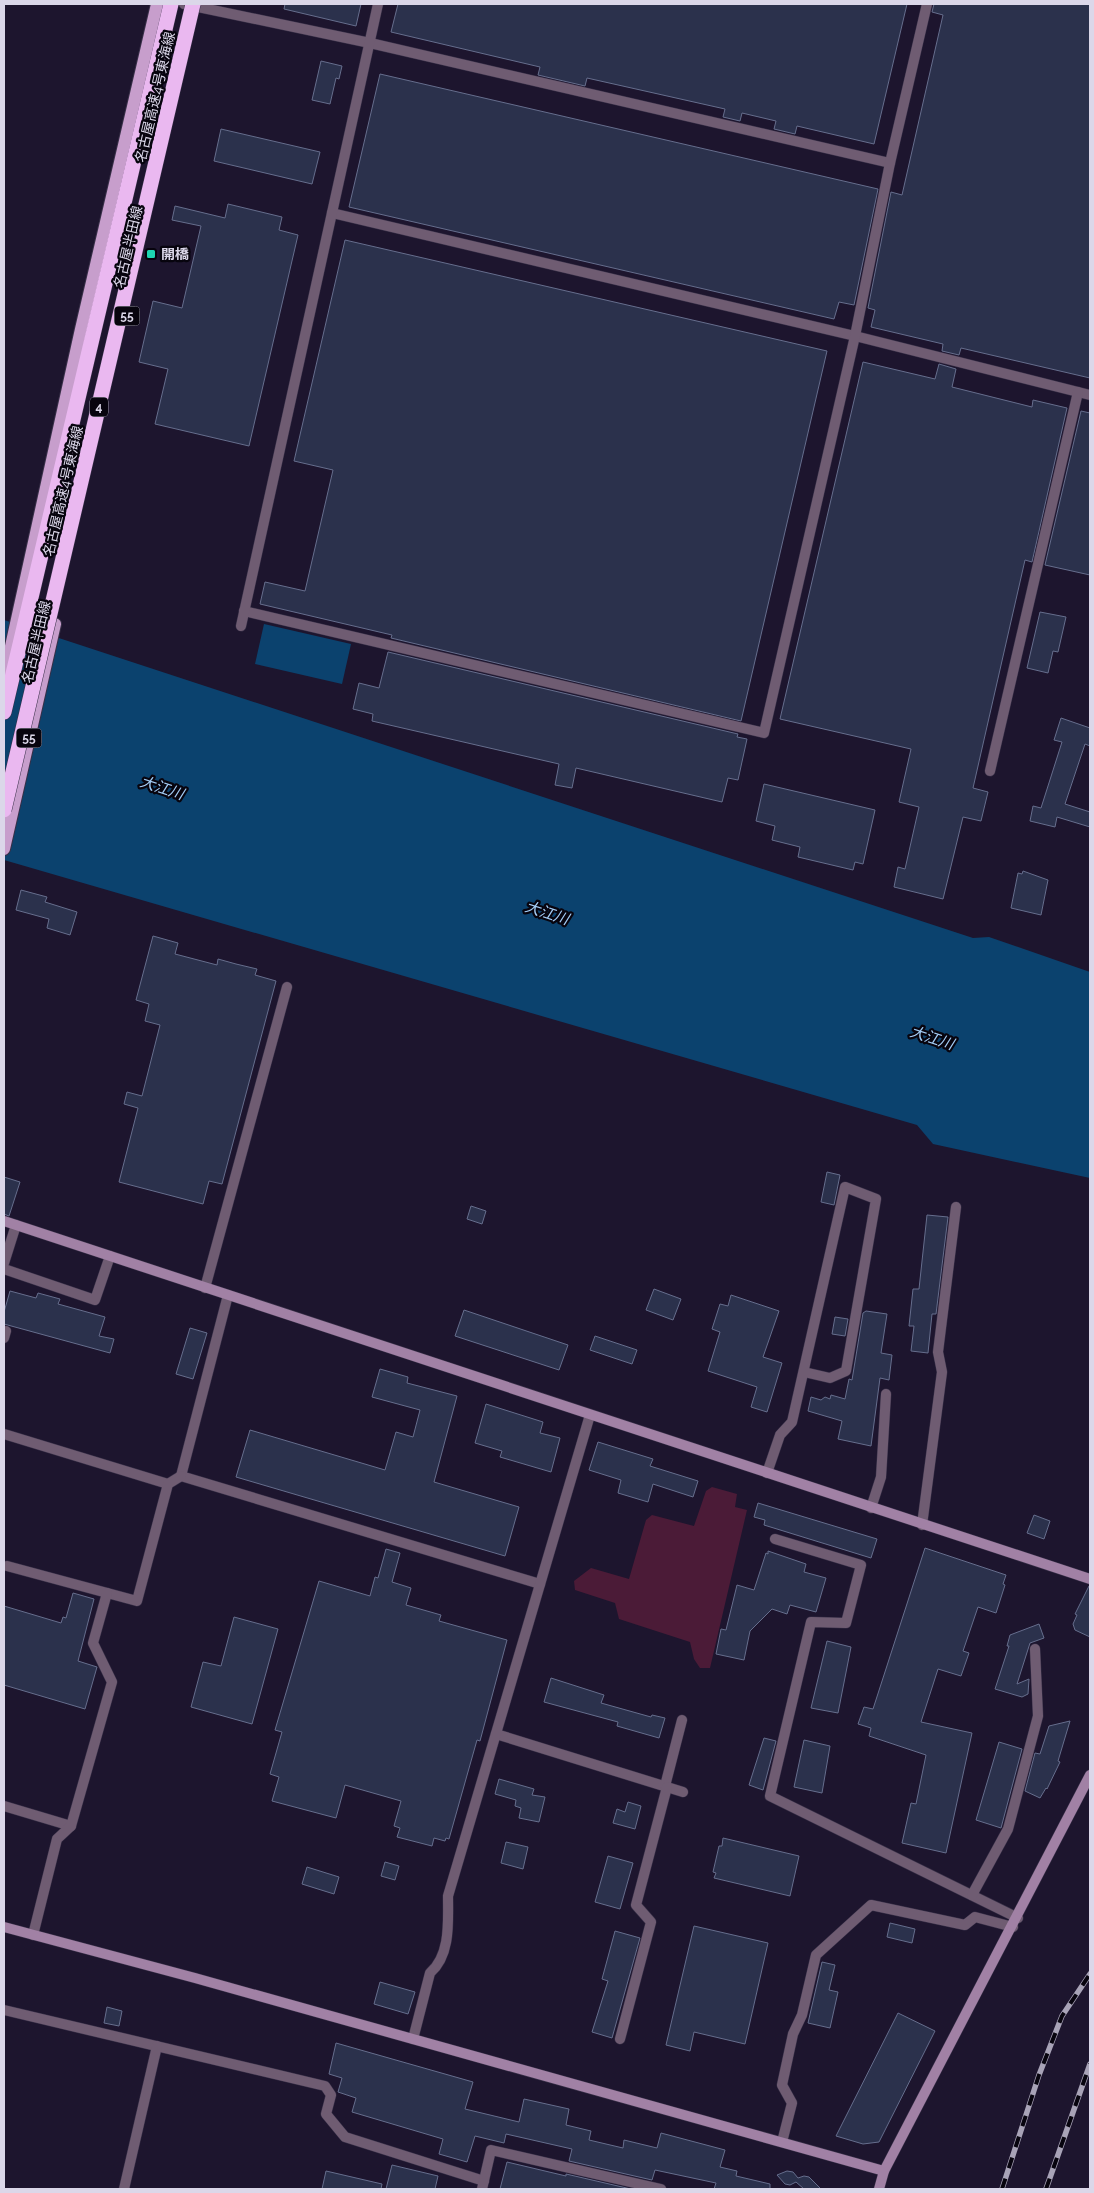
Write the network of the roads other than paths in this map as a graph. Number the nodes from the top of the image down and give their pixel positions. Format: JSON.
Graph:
{"nodes":[{"id":1,"x":157,"y":4,"type":"edge"},
{"id":2,"x":171,"y":4,"type":"edge"},
{"id":3,"x":184,"y":4,"type":"edge"},
{"id":4,"x":378,"y":4,"type":"edge"},
{"id":5,"x":927,"y":4,"type":"edge"},
{"id":6,"x":198,"y":5,"type":"edge"},
{"id":7,"x":370,"y":43,"type":"junction"},
{"id":8,"x":890,"y":163,"type":"junction"},
{"id":9,"x":332,"y":213,"type":"junction"},
{"id":10,"x":855,"y":336,"type":"junction"},
{"id":11,"x":1078,"y":392,"type":"junction"},
{"id":12,"x":1090,"y":395,"type":"edge"},
{"id":13,"x":244,"y":611,"type":"junction"},
{"id":14,"x":241,"y":626,"type":"dead end"},
{"id":15,"x":4,"y":678,"type":"edge"},
{"id":16,"x":4,"y":712,"type":"edge"},
{"id":17,"x":990,"y":772,"type":"dead end"},
{"id":18,"x":4,"y":810,"type":"edge"},
{"id":19,"x":4,"y":849,"type":"edge"},
{"id":20,"x":287,"y":987,"type":"dead end"},
{"id":21,"x":956,"y":1207,"type":"dead end"},
{"id":22,"x":4,"y":1221,"type":"edge"},
{"id":23,"x":16,"y":1225,"type":"junction"},
{"id":24,"x":110,"y":1256,"type":"junction"},
{"id":25,"x":4,"y":1264,"type":"edge"},
{"id":26,"x":4,"y":1270,"type":"edge"},
{"id":27,"x":205,"y":1288,"type":"junction"},
{"id":28,"x":228,"y":1295,"type":"junction"},
{"id":29,"x":804,"y":1372,"type":"junction"},
{"id":30,"x":886,"y":1394,"type":"dead end"},
{"id":31,"x":590,"y":1415,"type":"junction"},
{"id":32,"x":4,"y":1434,"type":"edge"},
{"id":33,"x":767,"y":1473,"type":"junction"},
{"id":34,"x":181,"y":1476,"type":"junction"},
{"id":35,"x":168,"y":1484,"type":"junction"},
{"id":36,"x":871,"y":1508,"type":"junction"},
{"id":37,"x":922,"y":1525,"type":"junction"},
{"id":38,"x":775,"y":1539,"type":"dead end"},
{"id":39,"x":7,"y":1566,"type":"dead end"},
{"id":40,"x":1090,"y":1579,"type":"edge"},
{"id":41,"x":540,"y":1584,"type":"junction"},
{"id":42,"x":107,"y":1593,"type":"junction"},
{"id":43,"x":1035,"y":1649,"type":"dead end"},
{"id":44,"x":682,"y":1720,"type":"dead end"},
{"id":45,"x":496,"y":1734,"type":"junction"},
{"id":46,"x":1090,"y":1775,"type":"edge"},
{"id":47,"x":666,"y":1786,"type":"junction"},
{"id":48,"x":683,"y":1792,"type":"dead end"},
{"id":49,"x":4,"y":1806,"type":"edge"},
{"id":50,"x":71,"y":1826,"type":"junction"},
{"id":51,"x":972,"y":1896,"type":"junction"},
{"id":52,"x":1015,"y":1923,"type":"junction"},
{"id":53,"x":4,"y":1927,"type":"edge"},
{"id":54,"x":32,"y":1935,"type":"junction"},
{"id":55,"x":4,"y":2010,"type":"edge"},
{"id":56,"x":413,"y":2039,"type":"junction"},
{"id":57,"x":620,"y":2039,"type":"dead end"},
{"id":58,"x":157,"y":2046,"type":"junction"},
{"id":59,"x":782,"y":2142,"type":"junction"},
{"id":60,"x":884,"y":2171,"type":"junction"},
{"id":61,"x":483,"y":2185,"type":"edge"},
{"id":62,"x":124,"y":2189,"type":"edge"},
{"id":63,"x":661,"y":2189,"type":"edge"},
{"id":64,"x":879,"y":2189,"type":"edge"}],
"edges":[{"from":1,"to":15,"type":"main road","name":"名古屋半田線"},
{"from":2,"to":16,"type":"highway","name":"名古屋高速4号東海線","number":"4"},
{"from":3,"to":6,"type":"lane"},
{"from":4,"to":7,"type":"lane"},
{"from":5,"to":8,"type":"lane"},
{"from":6,"to":7,"type":"lane"},
{"from":6,"to":18,"type":"highway","name":"名古屋高速4号東海線","number":"4","bridge":true},
{"from":6,"to":19,"type":"main road","name":"名古屋半田線","number":"55"},
{"from":7,"to":8,"type":"lane"},
{"from":7,"to":9,"type":"lane"},
{"from":8,"to":10,"type":"lane"},
{"from":9,"to":10,"type":"lane"},
{"from":9,"to":13,"type":"lane"},
{"from":10,"to":11,"type":"lane"},
{"from":10,"to":13,"type":"lane"},
{"from":11,"to":12,"type":"lane"},
{"from":11,"to":17,"type":"lane"},
{"from":13,"to":14,"type":"lane"},
{"from":20,"to":27,"type":"lane"},
{"from":21,"to":37,"type":"lane"},
{"from":22,"to":23,"type":"street"},
{"from":23,"to":24,"type":"street"},
{"from":23,"to":25,"type":"lane"},
{"from":24,"to":26,"type":"lane"},
{"from":24,"to":27,"type":"street"},
{"from":27,"to":28,"type":"street"},
{"from":28,"to":31,"type":"street"},
{"from":28,"to":34,"type":"lane"},
{"from":29,"to":29,"type":"lane"},
{"from":29,"to":33,"type":"lane"},
{"from":30,"to":36,"type":"lane"},
{"from":31,"to":33,"type":"street"},
{"from":31,"to":41,"type":"lane"},
{"from":32,"to":35,"type":"lane"},
{"from":33,"to":36,"type":"street"},
{"from":34,"to":35,"type":"lane"},
{"from":34,"to":41,"type":"lane"},
{"from":35,"to":42,"type":"lane"},
{"from":36,"to":37,"type":"street"},
{"from":37,"to":40,"type":"street"},
{"from":38,"to":51,"type":"lane"},
{"from":39,"to":42,"type":"lane"},
{"from":41,"to":45,"type":"lane"},
{"from":42,"to":50,"type":"lane"},
{"from":43,"to":51,"type":"lane"},
{"from":44,"to":47,"type":"lane"},
{"from":45,"to":47,"type":"lane"},
{"from":45,"to":56,"type":"lane"},
{"from":46,"to":52,"type":"street"},
{"from":47,"to":48,"type":"lane"},
{"from":47,"to":57,"type":"lane"},
{"from":49,"to":50,"type":"lane"},
{"from":50,"to":54,"type":"lane"},
{"from":51,"to":52,"type":"lane"},
{"from":52,"to":59,"type":"lane"},
{"from":52,"to":60,"type":"street"},
{"from":53,"to":54,"type":"street"},
{"from":54,"to":56,"type":"street"},
{"from":55,"to":58,"type":"lane"},
{"from":56,"to":59,"type":"street"},
{"from":58,"to":61,"type":"lane"},
{"from":58,"to":62,"type":"lane"},
{"from":59,"to":60,"type":"street"},
{"from":60,"to":64,"type":"street"},
{"from":61,"to":63,"type":"lane"}]}
